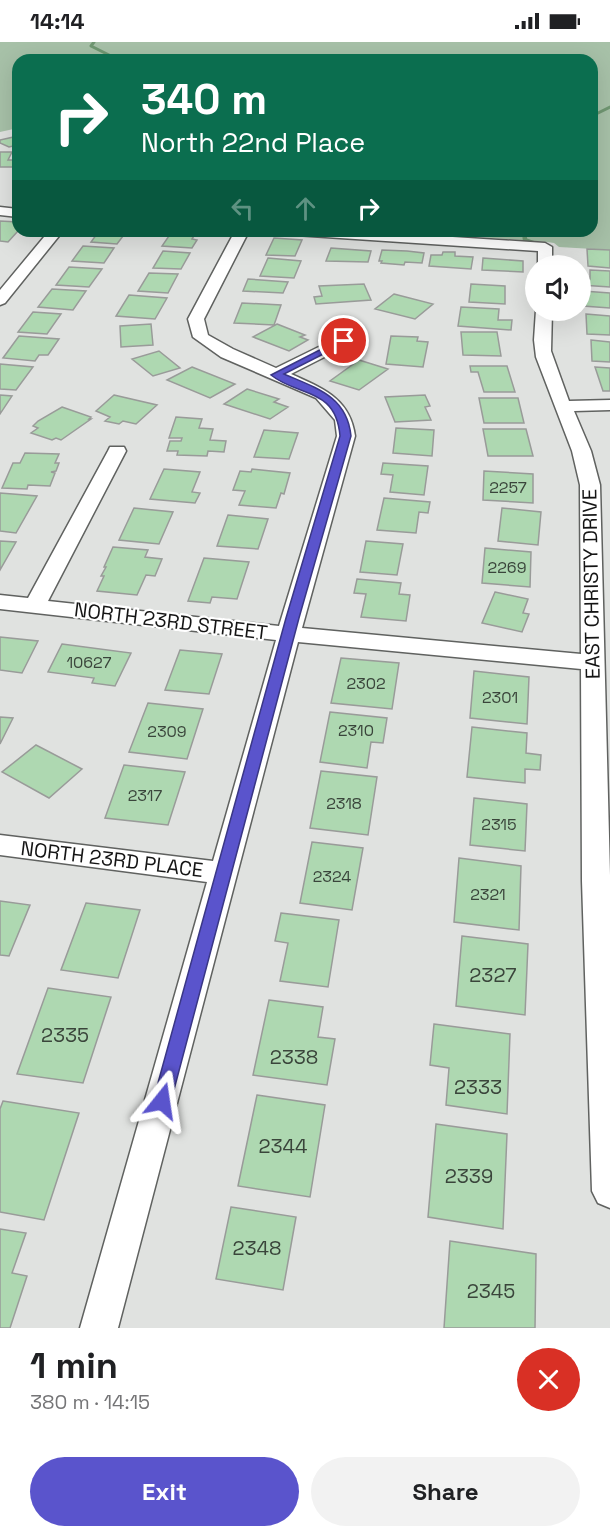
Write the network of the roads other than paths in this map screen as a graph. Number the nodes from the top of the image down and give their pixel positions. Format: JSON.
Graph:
{"nodes":[{"id":1,"x":51,"y":237,"type":"edge"},
{"id":2,"x":239,"y":237,"type":"edge"},
{"id":3,"x":422,"y":237,"type":"edge"},
{"id":4,"x":545,"y":255,"type":"edge"},
{"id":5,"x":0,"y":300,"type":"edge"},
{"id":6,"x":543,"y":321,"type":"edge"},
{"id":7,"x":350,"y":326,"type":"dead end"},
{"id":8,"x":276,"y":375,"type":"junction"},
{"id":9,"x":610,"y":405,"type":"edge"},
{"id":10,"x":564,"y":406,"type":"junction"},
{"id":11,"x":117,"y":451,"type":"dead end"},
{"id":12,"x":0,"y":602,"type":"edge"},
{"id":13,"x":35,"y":605,"type":"junction"},
{"id":14,"x":288,"y":634,"type":"junction"},
{"id":15,"x":592,"y":663,"type":"junction"},
{"id":16,"x":0,"y":845,"type":"edge"},
{"id":17,"x":225,"y":873,"type":"junction"},
{"id":18,"x":603,"y":882,"type":"edge"},
{"id":19,"x":610,"y":1191,"type":"edge"},
{"id":20,"x":99,"y":1328,"type":"edge"}],
"edges":[{"from":1,"to":5,"type":"street"},
{"from":2,"to":8,"type":"street"},
{"from":3,"to":4,"type":"street"},
{"from":6,"to":10,"type":"street","name":"EAST CHRISTY DRIVE"},
{"from":7,"to":8,"type":"street"},
{"from":8,"to":14,"type":"street"},
{"from":9,"to":10,"type":"street"},
{"from":10,"to":15,"type":"street","name":"EAST CHRISTY DRIVE"},
{"from":11,"to":13,"type":"street"},
{"from":12,"to":13,"type":"street","name":"NORTH 23RD STREET"},
{"from":13,"to":14,"type":"street","name":"NORTH 23RD STREET"},
{"from":14,"to":15,"type":"street","name":"NORTH 23RD STREET"},
{"from":14,"to":17,"type":"street"},
{"from":15,"to":18,"type":"street","name":"EAST CHRISTY DRIVE"},
{"from":16,"to":17,"type":"street","name":"NORTH 23RD PLACE"},
{"from":17,"to":20,"type":"street"},
{"from":18,"to":19,"type":"street","name":"EAST CHRISTY DRIVE"}]}
